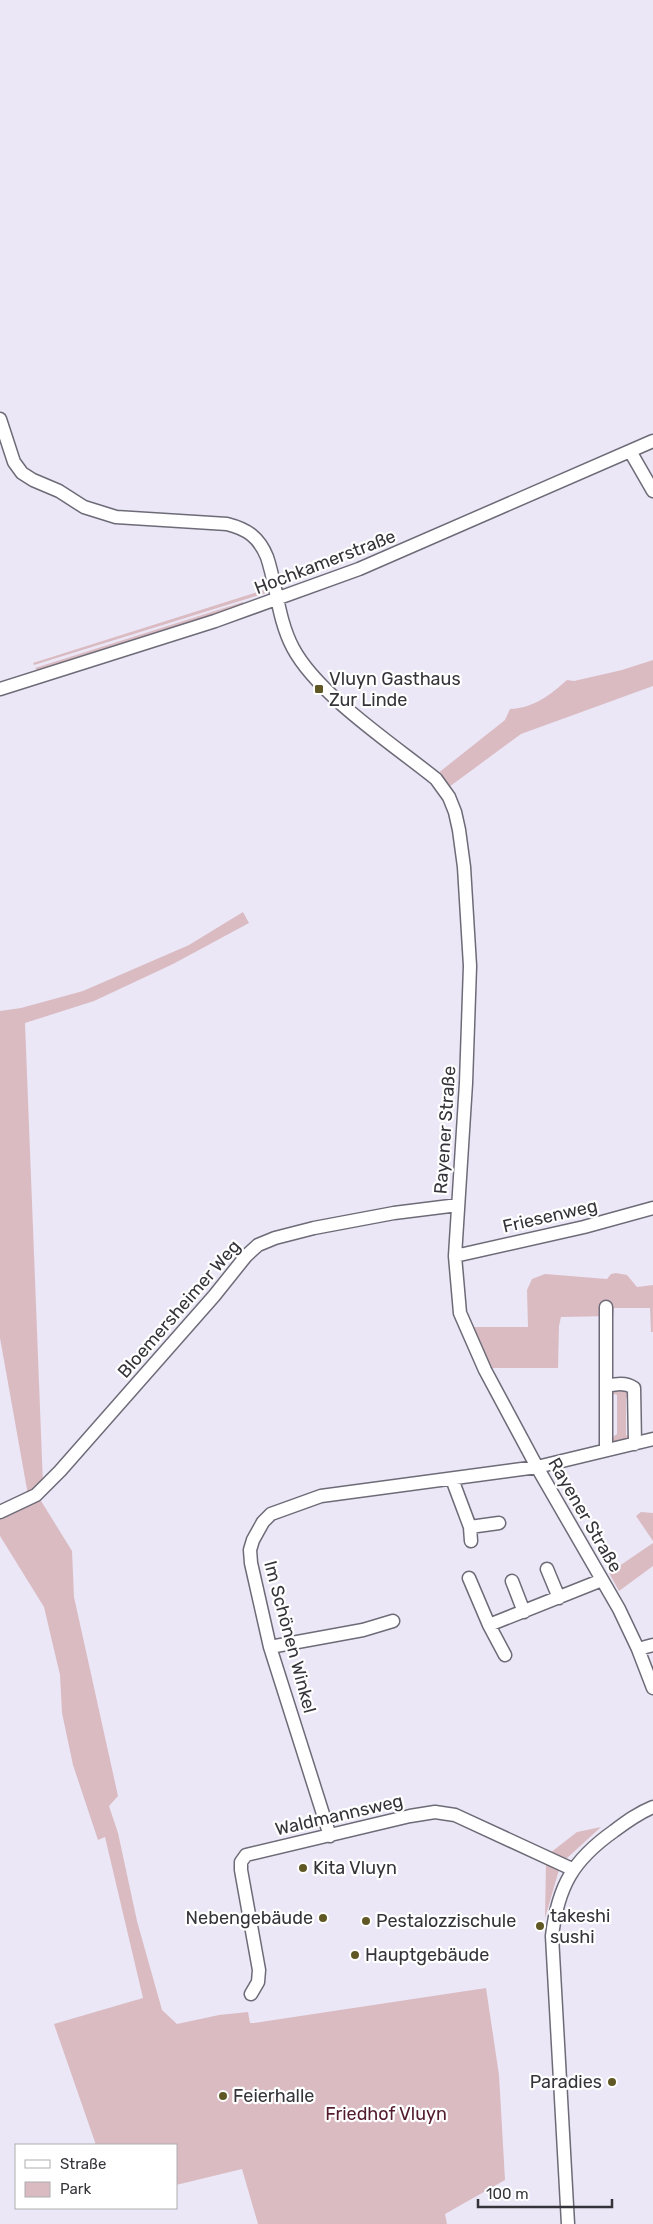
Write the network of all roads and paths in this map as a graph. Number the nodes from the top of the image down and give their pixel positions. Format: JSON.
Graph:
{"nodes":[{"id":1,"x":0,"y":419,"type":"edge"},
{"id":2,"x":653,"y":440,"type":"edge"},
{"id":3,"x":630,"y":451,"type":"junction"},
{"id":4,"x":653,"y":491,"type":"edge"},
{"id":5,"x":277,"y":600,"type":"junction"},
{"id":6,"x":0,"y":688,"type":"edge"},
{"id":7,"x":458,"y":1205,"type":"junction"},
{"id":8,"x":653,"y":1208,"type":"edge"},
{"id":9,"x":454,"y":1256,"type":"junction"},
{"id":10,"x":606,"y":1307,"type":"dead end"},
{"id":11,"x":606,"y":1386,"type":"junction"},
{"id":12,"x":653,"y":1440,"type":"edge"},
{"id":13,"x":635,"y":1444,"type":"junction"},
{"id":14,"x":606,"y":1450,"type":"junction"},
{"id":15,"x":537,"y":1467,"type":"junction"},
{"id":16,"x":452,"y":1479,"type":"junction"},
{"id":17,"x":0,"y":1512,"type":"edge"},
{"id":18,"x":499,"y":1523,"type":"dead end"},
{"id":19,"x":470,"y":1527,"type":"junction"},
{"id":20,"x":471,"y":1541,"type":"dead end"},
{"id":21,"x":547,"y":1569,"type":"dead end"},
{"id":22,"x":469,"y":1578,"type":"dead end"},
{"id":23,"x":602,"y":1580,"type":"junction"},
{"id":24,"x":512,"y":1582,"type":"dead end"},
{"id":25,"x":559,"y":1598,"type":"junction"},
{"id":26,"x":524,"y":1612,"type":"junction"},
{"id":27,"x":392,"y":1621,"type":"dead end"},
{"id":28,"x":489,"y":1625,"type":"junction"},
{"id":29,"x":653,"y":1645,"type":"edge"},
{"id":30,"x":270,"y":1647,"type":"junction"},
{"id":31,"x":638,"y":1649,"type":"junction"},
{"id":32,"x":505,"y":1655,"type":"dead end"},
{"id":33,"x":653,"y":1688,"type":"edge"},
{"id":34,"x":653,"y":1807,"type":"edge"},
{"id":35,"x":330,"y":1836,"type":"junction"},
{"id":36,"x":572,"y":1869,"type":"junction"},
{"id":37,"x":251,"y":1994,"type":"dead end"},
{"id":38,"x":568,"y":2224,"type":"edge"}],
"edges":[{"from":1,"to":5,"type":"street","name":"Rayener Straße"},
{"from":2,"to":3,"type":"street","name":"Hochkamerstraße"},
{"from":3,"to":4,"type":"street"},
{"from":3,"to":5,"type":"street","name":"Hochkamerstraße"},
{"from":5,"to":6,"type":"street","name":"Hochkamerstraße"},
{"from":5,"to":7,"type":"street","name":"Rayener Straße"},
{"from":7,"to":9,"type":"street","name":"Rayener Straße"},
{"from":7,"to":17,"type":"street","name":"Bloemersheimer Weg"},
{"from":8,"to":9,"type":"street","name":"Friesenweg"},
{"from":9,"to":15,"type":"street","name":"Rayener Straße"},
{"from":10,"to":11,"type":"street"},
{"from":11,"to":13,"type":"street"},
{"from":11,"to":14,"type":"street"},
{"from":12,"to":13,"type":"street","name":"Im Schönen Winkel"},
{"from":13,"to":14,"type":"street","name":"Im Schönen Winkel"},
{"from":14,"to":15,"type":"street","name":"Im Schönen Winkel"},
{"from":15,"to":16,"type":"street","name":"Im Schönen Winkel"},
{"from":15,"to":23,"type":"street","name":"Rayener Straße"},
{"from":16,"to":19,"type":"street"},
{"from":16,"to":30,"type":"street","name":"Im Schönen Winkel"},
{"from":18,"to":19,"type":"street"},
{"from":19,"to":20,"type":"street"},
{"from":21,"to":25,"type":"street"},
{"from":22,"to":28,"type":"street"},
{"from":23,"to":25,"type":"street"},
{"from":23,"to":31,"type":"street","name":"Rayener Straße"},
{"from":24,"to":26,"type":"street"},
{"from":25,"to":26,"type":"street"},
{"from":26,"to":28,"type":"street"},
{"from":27,"to":30,"type":"street"},
{"from":28,"to":32,"type":"street"},
{"from":29,"to":31,"type":"street"},
{"from":30,"to":35,"type":"street","name":"Im Schönen Winkel"},
{"from":31,"to":33,"type":"street","name":"Rayener Straße"},
{"from":34,"to":36,"type":"street"},
{"from":35,"to":36,"type":"street","name":"Waldmannsweg"},
{"from":35,"to":37,"type":"street","name":"Waldmannsweg"},
{"from":36,"to":38,"type":"street"}]}
